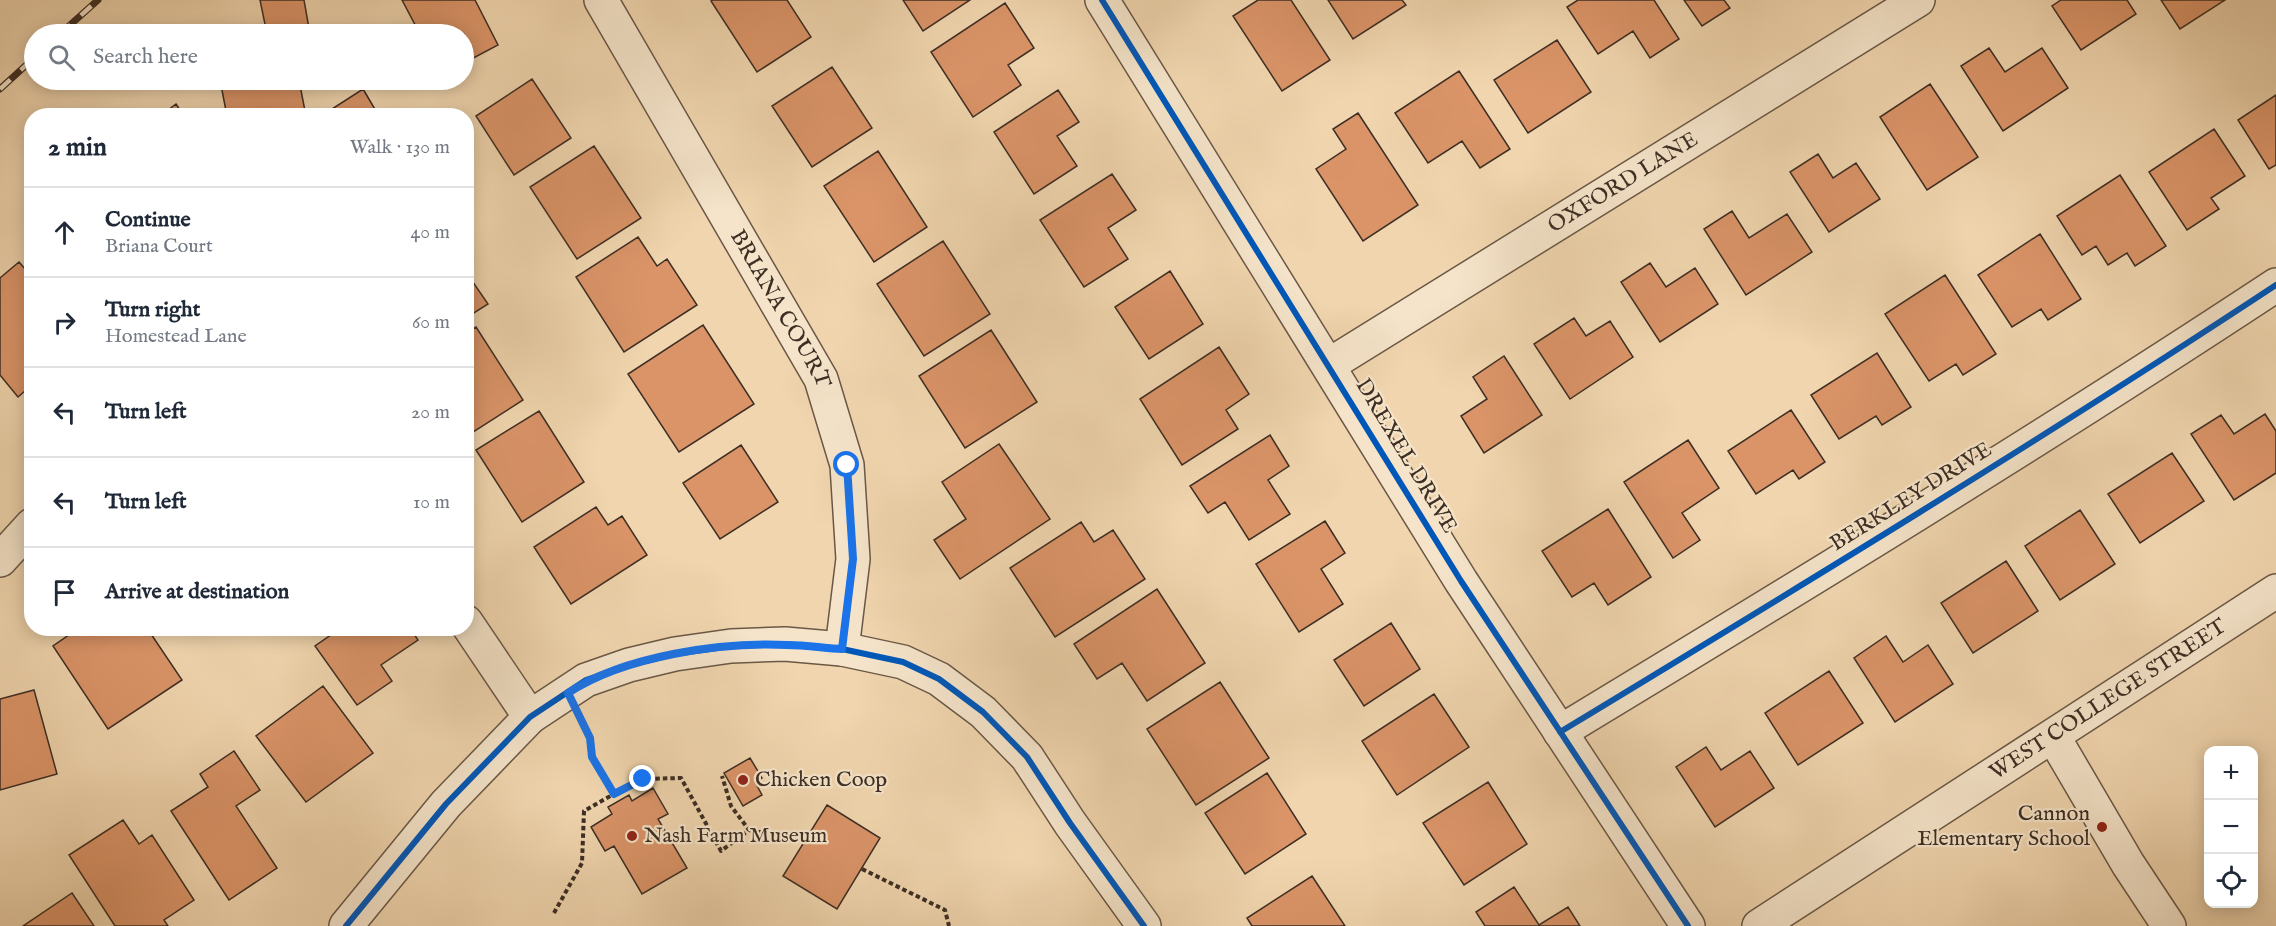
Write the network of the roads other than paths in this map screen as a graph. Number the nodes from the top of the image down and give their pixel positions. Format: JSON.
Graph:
{"nodes":[{"id":1,"x":601,"y":0,"type":"edge"},
{"id":2,"x":1102,"y":0,"type":"edge"},
{"id":3,"x":1918,"y":0,"type":"edge"},
{"id":4,"x":2276,"y":285,"type":"edge"},
{"id":5,"x":1329,"y":366,"type":"junction"},
{"id":6,"x":24,"y":534,"type":"edge"},
{"id":7,"x":0,"y":560,"type":"edge"},
{"id":8,"x":2276,"y":591,"type":"edge"},
{"id":9,"x":474,"y":634,"type":"edge"},
{"id":10,"x":842,"y":649,"type":"junction"},
{"id":11,"x":530,"y":717,"type":"junction"},
{"id":12,"x":1560,"y":732,"type":"junction"},
{"id":13,"x":2053,"y":736,"type":"junction"},
{"id":14,"x":1798,"y":915,"type":"edge"},
{"id":15,"x":346,"y":926,"type":"edge"},
{"id":16,"x":1144,"y":926,"type":"edge"},
{"id":17,"x":1688,"y":926,"type":"edge"},
{"id":18,"x":1759,"y":926,"type":"edge"},
{"id":19,"x":2169,"y":926,"type":"edge"}],
"edges":[{"from":1,"to":10,"type":"street","name":"BRIANA COURT"},
{"from":2,"to":5,"type":"street","name":"DREXEL DRIVE"},
{"from":3,"to":5,"type":"street","name":"OXFORD LANE"},
{"from":4,"to":12,"type":"street","name":"BERKLEY DRIVE"},
{"from":5,"to":12,"type":"street","name":"DREXEL DRIVE"},
{"from":6,"to":7,"type":"street"},
{"from":8,"to":13,"type":"street","name":"WEST COLLEGE STREET"},
{"from":9,"to":11,"type":"street"},
{"from":10,"to":11,"type":"street"},
{"from":10,"to":16,"type":"street"},
{"from":11,"to":15,"type":"street"},
{"from":12,"to":17,"type":"street","name":"DREXEL DRIVE"},
{"from":13,"to":14,"type":"street","name":"WEST COLLEGE STREET"},
{"from":13,"to":19,"type":"street"},
{"from":14,"to":18,"type":"street","name":"WEST COLLEGE STREET"}]}
